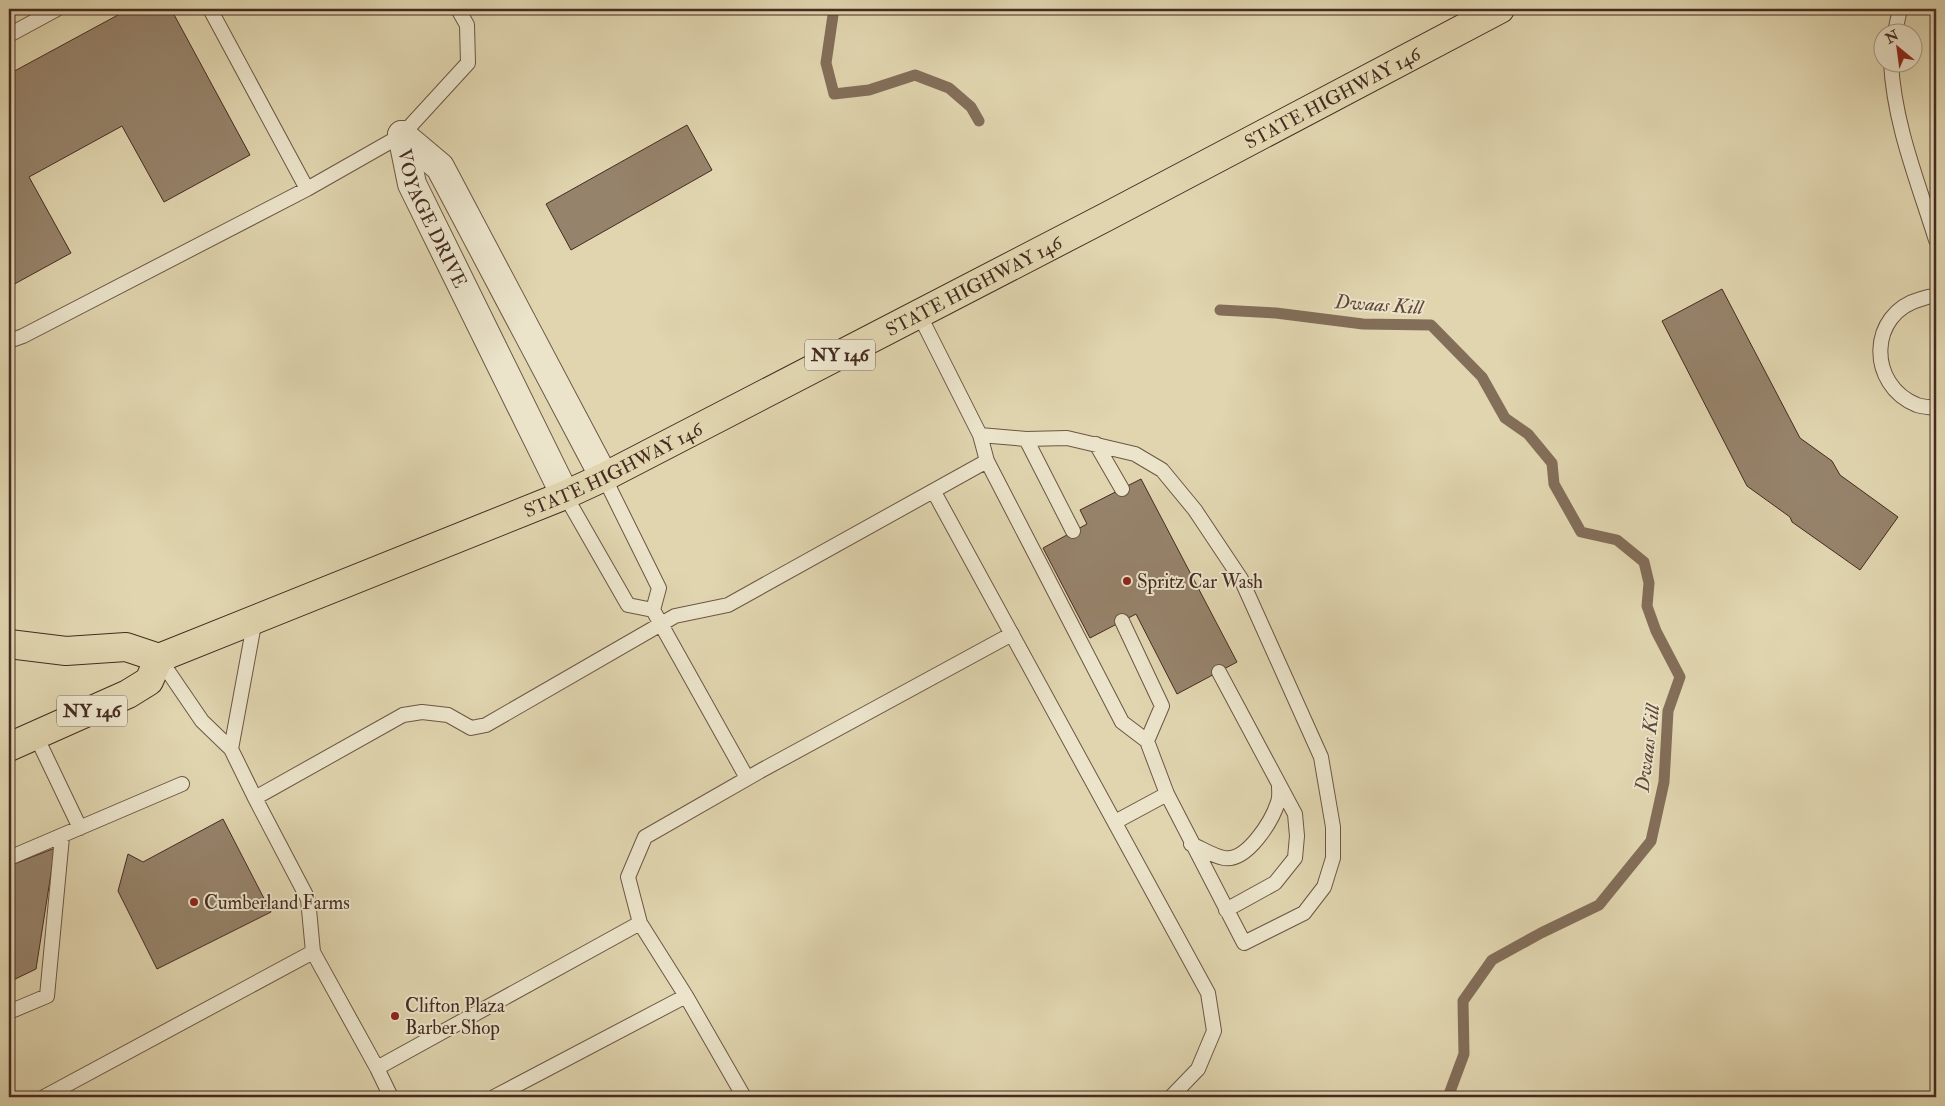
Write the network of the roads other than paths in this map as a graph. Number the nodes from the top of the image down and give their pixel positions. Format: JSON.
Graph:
{"nodes":[{"id":1,"x":57,"y":9,"type":"edge"},
{"id":2,"x":210,"y":9,"type":"edge"},
{"id":3,"x":458,"y":9,"type":"edge"},
{"id":4,"x":1500,"y":9,"type":"edge"},
{"id":5,"x":1900,"y":9,"type":"edge"},
{"id":6,"x":1897,"y":22,"type":"edge"},
{"id":7,"x":9,"y":36,"type":"edge"},
{"id":8,"x":1891,"y":72,"type":"edge"},
{"id":9,"x":402,"y":135,"type":"junction"},
{"id":10,"x":307,"y":189,"type":"junction"},
{"id":11,"x":1936,"y":240,"type":"edge"},
{"id":12,"x":1936,"y":296,"type":"edge"},
{"id":13,"x":919,"y":314,"type":"junction"},
{"id":14,"x":9,"y":341,"type":"edge"},
{"id":15,"x":1936,"y":408,"type":"edge"},
{"id":16,"x":980,"y":435,"type":"junction"},
{"id":17,"x":1026,"y":439,"type":"junction"},
{"id":18,"x":1096,"y":444,"type":"junction"},
{"id":19,"x":987,"y":461,"type":"junction"},
{"id":20,"x":604,"y":476,"type":"junction"},
{"id":21,"x":1122,"y":488,"type":"dead end"},
{"id":22,"x":934,"y":492,"type":"junction"},
{"id":23,"x":566,"y":494,"type":"junction"},
{"id":24,"x":1073,"y":531,"type":"dead end"},
{"id":25,"x":653,"y":610,"type":"junction"},
{"id":26,"x":255,"y":619,"type":"junction"},
{"id":27,"x":1122,"y":621,"type":"dead end"},
{"id":28,"x":661,"y":624,"type":"junction"},
{"id":29,"x":1012,"y":634,"type":"junction"},
{"id":30,"x":9,"y":644,"type":"edge"},
{"id":31,"x":159,"y":658,"type":"junction"},
{"id":32,"x":1219,"y":672,"type":"dead end"},
{"id":33,"x":36,"y":736,"type":"junction"},
{"id":34,"x":1147,"y":741,"type":"junction"},
{"id":35,"x":9,"y":747,"type":"edge"},
{"id":36,"x":231,"y":749,"type":"junction"},
{"id":37,"x":747,"y":778,"type":"junction"},
{"id":38,"x":182,"y":784,"type":"dead end"},
{"id":39,"x":1279,"y":785,"type":"junction"},
{"id":40,"x":1167,"y":794,"type":"junction"},
{"id":41,"x":255,"y":798,"type":"junction"},
{"id":42,"x":1115,"y":822,"type":"junction"},
{"id":43,"x":80,"y":828,"type":"junction"},
{"id":44,"x":62,"y":837,"type":"junction"},
{"id":45,"x":1191,"y":844,"type":"junction"},
{"id":46,"x":9,"y":858,"type":"edge"},
{"id":47,"x":1226,"y":910,"type":"junction"},
{"id":48,"x":640,"y":923,"type":"junction"},
{"id":49,"x":313,"y":952,"type":"junction"},
{"id":50,"x":686,"y":996,"type":"junction"},
{"id":51,"x":9,"y":1012,"type":"edge"},
{"id":52,"x":377,"y":1068,"type":"junction"},
{"id":53,"x":44,"y":1097,"type":"edge"},
{"id":54,"x":391,"y":1097,"type":"edge"},
{"id":55,"x":494,"y":1097,"type":"edge"},
{"id":56,"x":744,"y":1097,"type":"edge"},
{"id":57,"x":1171,"y":1097,"type":"edge"}],
"edges":[{"from":1,"to":7,"type":"lane"},
{"from":2,"to":10,"type":"lane"},
{"from":3,"to":9,"type":"lane"},
{"from":4,"to":13,"type":"main road","name":"STATE HIGHWAY 146","number":"NY 146"},
{"from":5,"to":6,"type":"lane"},
{"from":8,"to":11,"type":"lane"},
{"from":9,"to":10,"type":"lane"},
{"from":9,"to":20,"type":"street","name":"VOYAGE DRIVE"},
{"from":9,"to":23,"type":"street","name":"VOYAGE DRIVE"},
{"from":10,"to":14,"type":"lane"},
{"from":12,"to":15,"type":"lane"},
{"from":13,"to":16,"type":"lane"},
{"from":13,"to":20,"type":"main road","name":"STATE HIGHWAY 146","number":"NY 146"},
{"from":16,"to":17,"type":"lane"},
{"from":16,"to":19,"type":"lane"},
{"from":17,"to":18,"type":"lane"},
{"from":17,"to":24,"type":"lane"},
{"from":18,"to":21,"type":"lane"},
{"from":18,"to":47,"type":"lane"},
{"from":19,"to":22,"type":"lane"},
{"from":19,"to":34,"type":"lane"},
{"from":20,"to":23,"type":"main road","name":"STATE HIGHWAY 146","number":"NY 146"},
{"from":20,"to":25,"type":"lane"},
{"from":22,"to":28,"type":"lane"},
{"from":22,"to":29,"type":"lane"},
{"from":23,"to":25,"type":"lane"},
{"from":23,"to":26,"type":"main road","name":"STATE HIGHWAY 146","number":"NY 146"},
{"from":25,"to":28,"type":"lane"},
{"from":26,"to":31,"type":"main road","name":"STATE HIGHWAY 146","number":"NY 146"},
{"from":26,"to":36,"type":"lane"},
{"from":27,"to":34,"type":"lane"},
{"from":28,"to":37,"type":"lane"},
{"from":28,"to":41,"type":"lane"},
{"from":29,"to":37,"type":"lane"},
{"from":29,"to":42,"type":"lane"},
{"from":30,"to":31,"type":"main road"},
{"from":31,"to":33,"type":"main road","number":"NY 146"},
{"from":31,"to":36,"type":"lane"},
{"from":32,"to":39,"type":"lane"},
{"from":33,"to":35,"type":"main road","number":"NY 146"},
{"from":33,"to":43,"type":"lane"},
{"from":34,"to":40,"type":"lane"},
{"from":36,"to":41,"type":"lane"},
{"from":37,"to":48,"type":"lane"},
{"from":38,"to":43,"type":"lane"},
{"from":39,"to":45,"type":"lane"},
{"from":39,"to":47,"type":"lane"},
{"from":40,"to":42,"type":"lane"},
{"from":40,"to":45,"type":"lane"},
{"from":41,"to":49,"type":"lane"},
{"from":42,"to":57,"type":"lane"},
{"from":43,"to":44,"type":"lane"},
{"from":44,"to":46,"type":"lane"},
{"from":44,"to":51,"type":"lane"},
{"from":45,"to":47,"type":"lane"},
{"from":48,"to":50,"type":"lane"},
{"from":48,"to":52,"type":"lane"},
{"from":49,"to":52,"type":"lane"},
{"from":49,"to":53,"type":"lane"},
{"from":50,"to":55,"type":"lane"},
{"from":50,"to":56,"type":"lane"},
{"from":52,"to":54,"type":"lane"}]}
